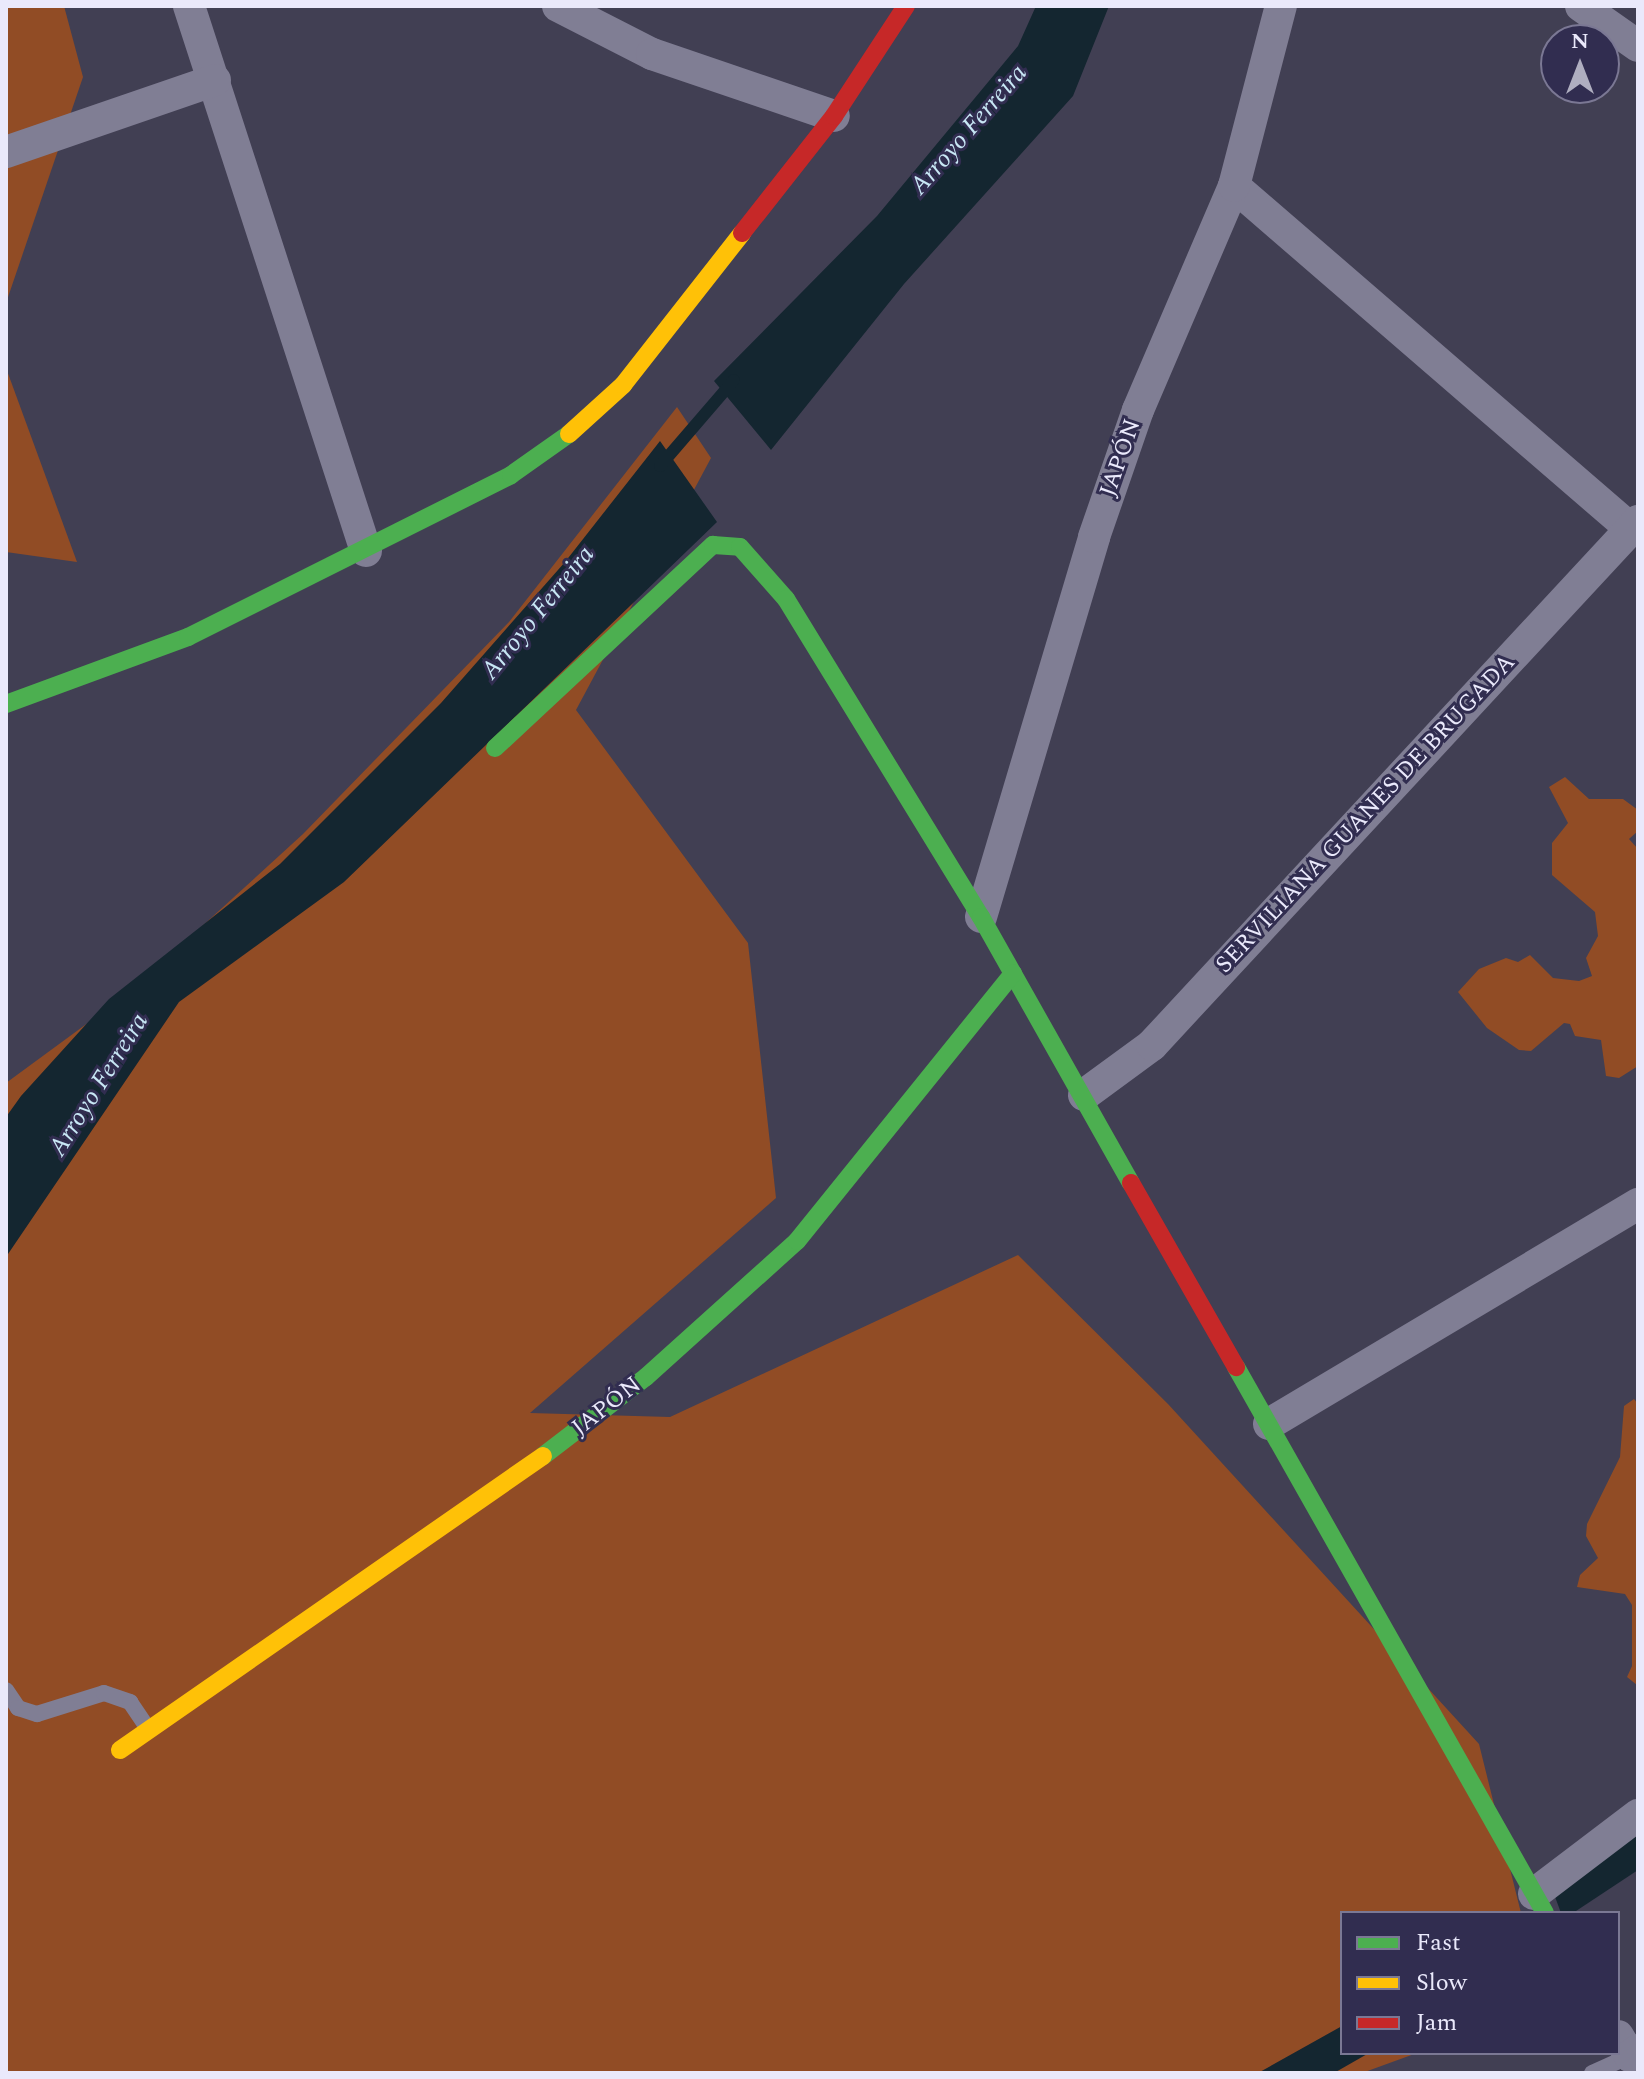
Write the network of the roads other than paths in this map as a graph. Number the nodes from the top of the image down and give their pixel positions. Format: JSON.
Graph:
{"nodes":[{"id":1,"x":189,"y":6,"type":"edge"},
{"id":2,"x":558,"y":6,"type":"edge"},
{"id":3,"x":906,"y":6,"type":"edge"},
{"id":4,"x":1281,"y":6,"type":"edge"},
{"id":5,"x":1581,"y":6,"type":"edge"},
{"id":6,"x":1638,"y":46,"type":"edge"},
{"id":7,"x":215,"y":80,"type":"junction"},
{"id":8,"x":834,"y":116,"type":"junction"},
{"id":9,"x":6,"y":152,"type":"edge"},
{"id":10,"x":1234,"y":186,"type":"junction"},
{"id":11,"x":1635,"y":525,"type":"edge"},
{"id":12,"x":366,"y":551,"type":"junction"},
{"id":13,"x":6,"y":704,"type":"edge"},
{"id":14,"x":495,"y":748,"type":"dead end"},
{"id":15,"x":981,"y":917,"type":"junction"},
{"id":16,"x":1013,"y":973,"type":"junction"},
{"id":17,"x":1084,"y":1095,"type":"junction"},
{"id":18,"x":1638,"y":1204,"type":"edge"},
{"id":19,"x":1269,"y":1424,"type":"junction"},
{"id":20,"x":6,"y":1690,"type":"edge"},
{"id":21,"x":149,"y":1731,"type":"junction"},
{"id":22,"x":120,"y":1750,"type":"dead end"},
{"id":23,"x":1638,"y":1815,"type":"edge"},
{"id":24,"x":1540,"y":1904,"type":"edge"},
{"id":25,"x":1618,"y":2055,"type":"edge"},
{"id":26,"x":1592,"y":2073,"type":"edge"}],
"edges":[{"from":1,"to":7,"type":"street"},
{"from":2,"to":8,"type":"street"},
{"from":3,"to":8,"type":"street"},
{"from":4,"to":10,"type":"street","name":"JAPÓN"},
{"from":5,"to":6,"type":"street"},
{"from":7,"to":9,"type":"street"},
{"from":7,"to":12,"type":"street"},
{"from":8,"to":12,"type":"street"},
{"from":10,"to":11,"type":"street"},
{"from":10,"to":15,"type":"street","name":"JAPÓN"},
{"from":11,"to":17,"type":"street","name":"SERVILIANA GUANES DE BRUGADA"},
{"from":12,"to":13,"type":"street"},
{"from":14,"to":15,"type":"street"},
{"from":15,"to":16,"type":"street"},
{"from":16,"to":17,"type":"street"},
{"from":16,"to":21,"type":"street","name":"JAPÓN"},
{"from":17,"to":19,"type":"street"},
{"from":18,"to":19,"type":"street"},
{"from":19,"to":24,"type":"street"},
{"from":20,"to":21,"type":"lane"},
{"from":21,"to":22,"type":"street","name":"JAPÓN"},
{"from":23,"to":24,"type":"street"},
{"from":25,"to":26,"type":"lane"}]}
